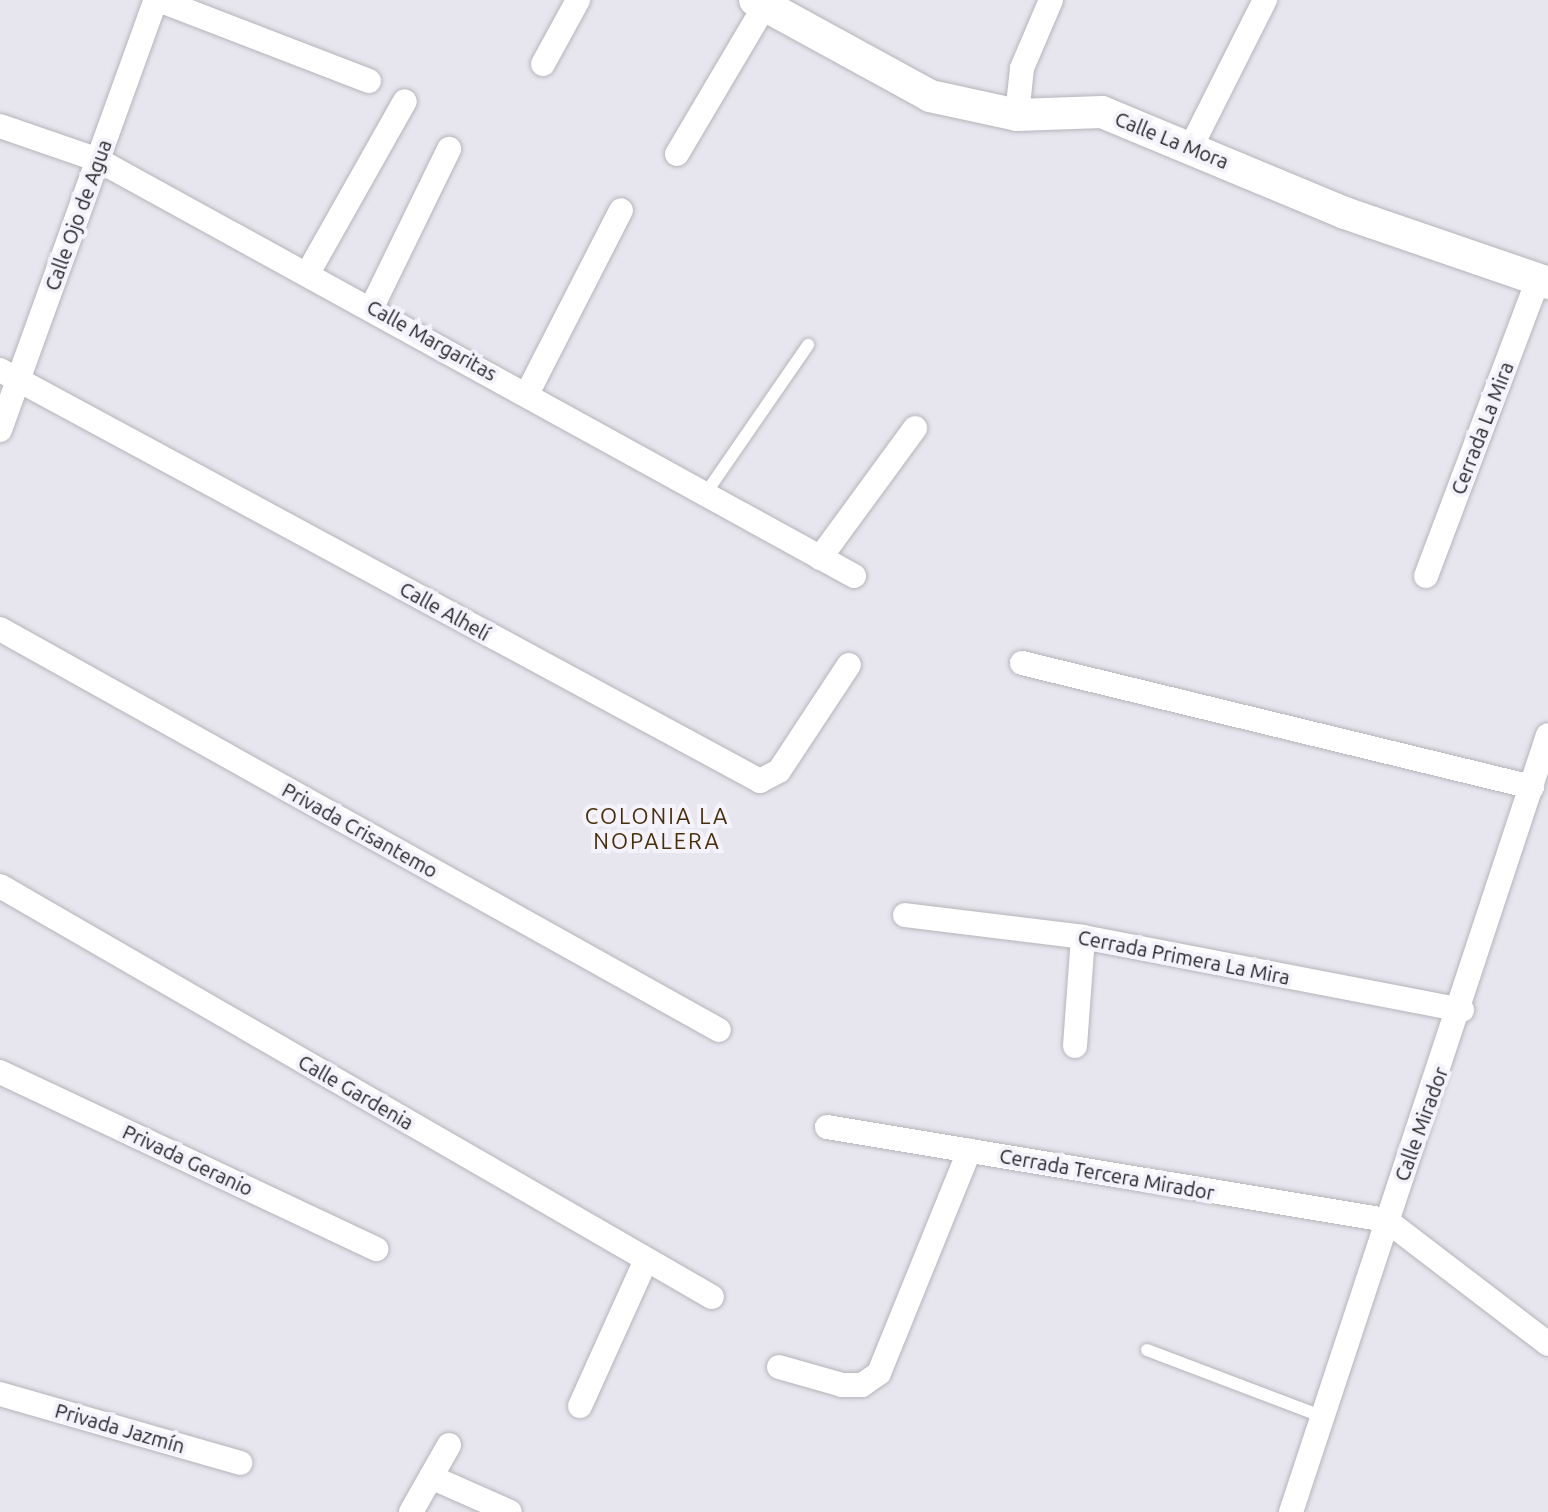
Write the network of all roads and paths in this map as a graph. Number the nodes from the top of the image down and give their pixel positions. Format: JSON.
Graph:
{"nodes":[{"id":1,"x":158,"y":0,"type":"edge"},
{"id":2,"x":578,"y":0,"type":"edge"},
{"id":3,"x":1051,"y":0,"type":"edge"},
{"id":4,"x":1265,"y":0,"type":"edge"},
{"id":5,"x":760,"y":3,"type":"edge"},
{"id":6,"x":543,"y":64,"type":"dead end"},
{"id":7,"x":369,"y":81,"type":"dead end"},
{"id":8,"x":405,"y":101,"type":"dead end"},
{"id":9,"x":1017,"y":115,"type":"junction"},
{"id":10,"x":0,"y":126,"type":"edge"},
{"id":11,"x":1191,"y":147,"type":"junction"},
{"id":12,"x":449,"y":149,"type":"dead end"},
{"id":13,"x":677,"y":154,"type":"dead end"},
{"id":14,"x":98,"y":160,"type":"junction"},
{"id":15,"x":621,"y":210,"type":"dead end"},
{"id":16,"x":308,"y":273,"type":"junction"},
{"id":17,"x":1543,"y":281,"type":"edge"},
{"id":18,"x":372,"y":307,"type":"junction"},
{"id":19,"x":808,"y":345,"type":"dead end"},
{"id":20,"x":10,"y":373,"type":"edge"},
{"id":21,"x":528,"y":392,"type":"junction"},
{"id":22,"x":915,"y":428,"type":"dead end"},
{"id":23,"x":0,"y":430,"type":"edge"},
{"id":24,"x":706,"y":493,"type":"junction"},
{"id":25,"x":820,"y":558,"type":"junction"},
{"id":26,"x":854,"y":576,"type":"dead end"},
{"id":27,"x":1426,"y":576,"type":"dead end"},
{"id":28,"x":0,"y":629,"type":"edge"},
{"id":29,"x":1022,"y":663,"type":"dead end"},
{"id":30,"x":849,"y":665,"type":"dead end"},
{"id":31,"x":1548,"y":735,"type":"edge"},
{"id":32,"x":1544,"y":764,"type":"edge"},
{"id":33,"x":1532,"y":787,"type":"junction"},
{"id":34,"x":0,"y":886,"type":"edge"},
{"id":35,"x":905,"y":915,"type":"dead end"},
{"id":36,"x":1083,"y":937,"type":"junction"},
{"id":37,"x":1462,"y":1010,"type":"junction"},
{"id":38,"x":719,"y":1030,"type":"dead end"},
{"id":39,"x":1075,"y":1046,"type":"dead end"},
{"id":40,"x":0,"y":1072,"type":"edge"},
{"id":41,"x":827,"y":1127,"type":"dead end"},
{"id":42,"x":969,"y":1151,"type":"junction"},
{"id":43,"x":1386,"y":1220,"type":"junction"},
{"id":44,"x":376,"y":1249,"type":"dead end"},
{"id":45,"x":646,"y":1260,"type":"junction"},
{"id":46,"x":712,"y":1297,"type":"dead end"},
{"id":47,"x":1548,"y":1344,"type":"edge"},
{"id":48,"x":1147,"y":1350,"type":"dead end"},
{"id":49,"x":779,"y":1367,"type":"dead end"},
{"id":50,"x":0,"y":1394,"type":"edge"},
{"id":51,"x":580,"y":1406,"type":"dead end"},
{"id":52,"x":1323,"y":1417,"type":"junction"},
{"id":53,"x":449,"y":1445,"type":"dead end"},
{"id":54,"x":240,"y":1463,"type":"dead end"},
{"id":55,"x":431,"y":1477,"type":"junction"},
{"id":56,"x":411,"y":1512,"type":"edge"},
{"id":57,"x":510,"y":1512,"type":"edge"},
{"id":58,"x":1291,"y":1512,"type":"edge"}],
"edges":[{"from":1,"to":7,"type":"street"},
{"from":1,"to":14,"type":"street","name":"Calle Ojo de Agua"},
{"from":2,"to":6,"type":"street"},
{"from":3,"to":9,"type":"street"},
{"from":4,"to":11,"type":"street"},
{"from":5,"to":9,"type":"street","name":"Calle La Mora"},
{"from":5,"to":13,"type":"street"},
{"from":8,"to":16,"type":"street"},
{"from":9,"to":11,"type":"street","name":"Calle La Mora"},
{"from":10,"to":14,"type":"street","name":"Calle Margaritas"},
{"from":11,"to":17,"type":"street","name":"Calle La Mora"},
{"from":12,"to":18,"type":"street"},
{"from":14,"to":16,"type":"street","name":"Calle Margaritas"},
{"from":14,"to":20,"type":"street","name":"Calle Ojo de Agua"},
{"from":15,"to":21,"type":"street"},
{"from":16,"to":18,"type":"street","name":"Calle Margaritas"},
{"from":17,"to":27,"type":"street","name":"Cerrada La Mira"},
{"from":18,"to":21,"type":"street","name":"Calle Margaritas"},
{"from":19,"to":24,"type":"lane"},
{"from":20,"to":23,"type":"street","name":"Calle Ojo de Agua"},
{"from":20,"to":30,"type":"street","name":"Calle Alhelí"},
{"from":21,"to":24,"type":"street","name":"Calle Margaritas"},
{"from":22,"to":25,"type":"street"},
{"from":24,"to":25,"type":"street","name":"Calle Margaritas"},
{"from":25,"to":26,"type":"street","name":"Calle Margaritas"},
{"from":28,"to":38,"type":"street","name":"Privada Crisantemo"},
{"from":29,"to":33,"type":"street"},
{"from":31,"to":32,"type":"street","name":"Calle Mirador"},
{"from":32,"to":33,"type":"street","name":"Calle Mirador"},
{"from":33,"to":37,"type":"street","name":"Calle Mirador"},
{"from":34,"to":45,"type":"street","name":"Calle Gardenia"},
{"from":35,"to":36,"type":"street","name":"Cerrada Primera La Mira"},
{"from":36,"to":37,"type":"street","name":"Cerrada Primera La Mira"},
{"from":36,"to":39,"type":"street"},
{"from":37,"to":43,"type":"street","name":"Calle Mirador"},
{"from":40,"to":44,"type":"street","name":"Privada Geranio"},
{"from":41,"to":42,"type":"street","name":"Cerrada Tercera Mirador"},
{"from":42,"to":43,"type":"street","name":"Cerrada Tercera Mirador"},
{"from":42,"to":49,"type":"street"},
{"from":43,"to":47,"type":"street"},
{"from":43,"to":52,"type":"street","name":"Calle Mirador"},
{"from":45,"to":46,"type":"street","name":"Calle Gardenia"},
{"from":45,"to":51,"type":"street"},
{"from":48,"to":52,"type":"lane"},
{"from":50,"to":54,"type":"street","name":"Privada Jazmín"},
{"from":52,"to":58,"type":"street","name":"Calle Mirador"},
{"from":53,"to":55,"type":"street"},
{"from":55,"to":56,"type":"street"},
{"from":55,"to":57,"type":"street"}]}
